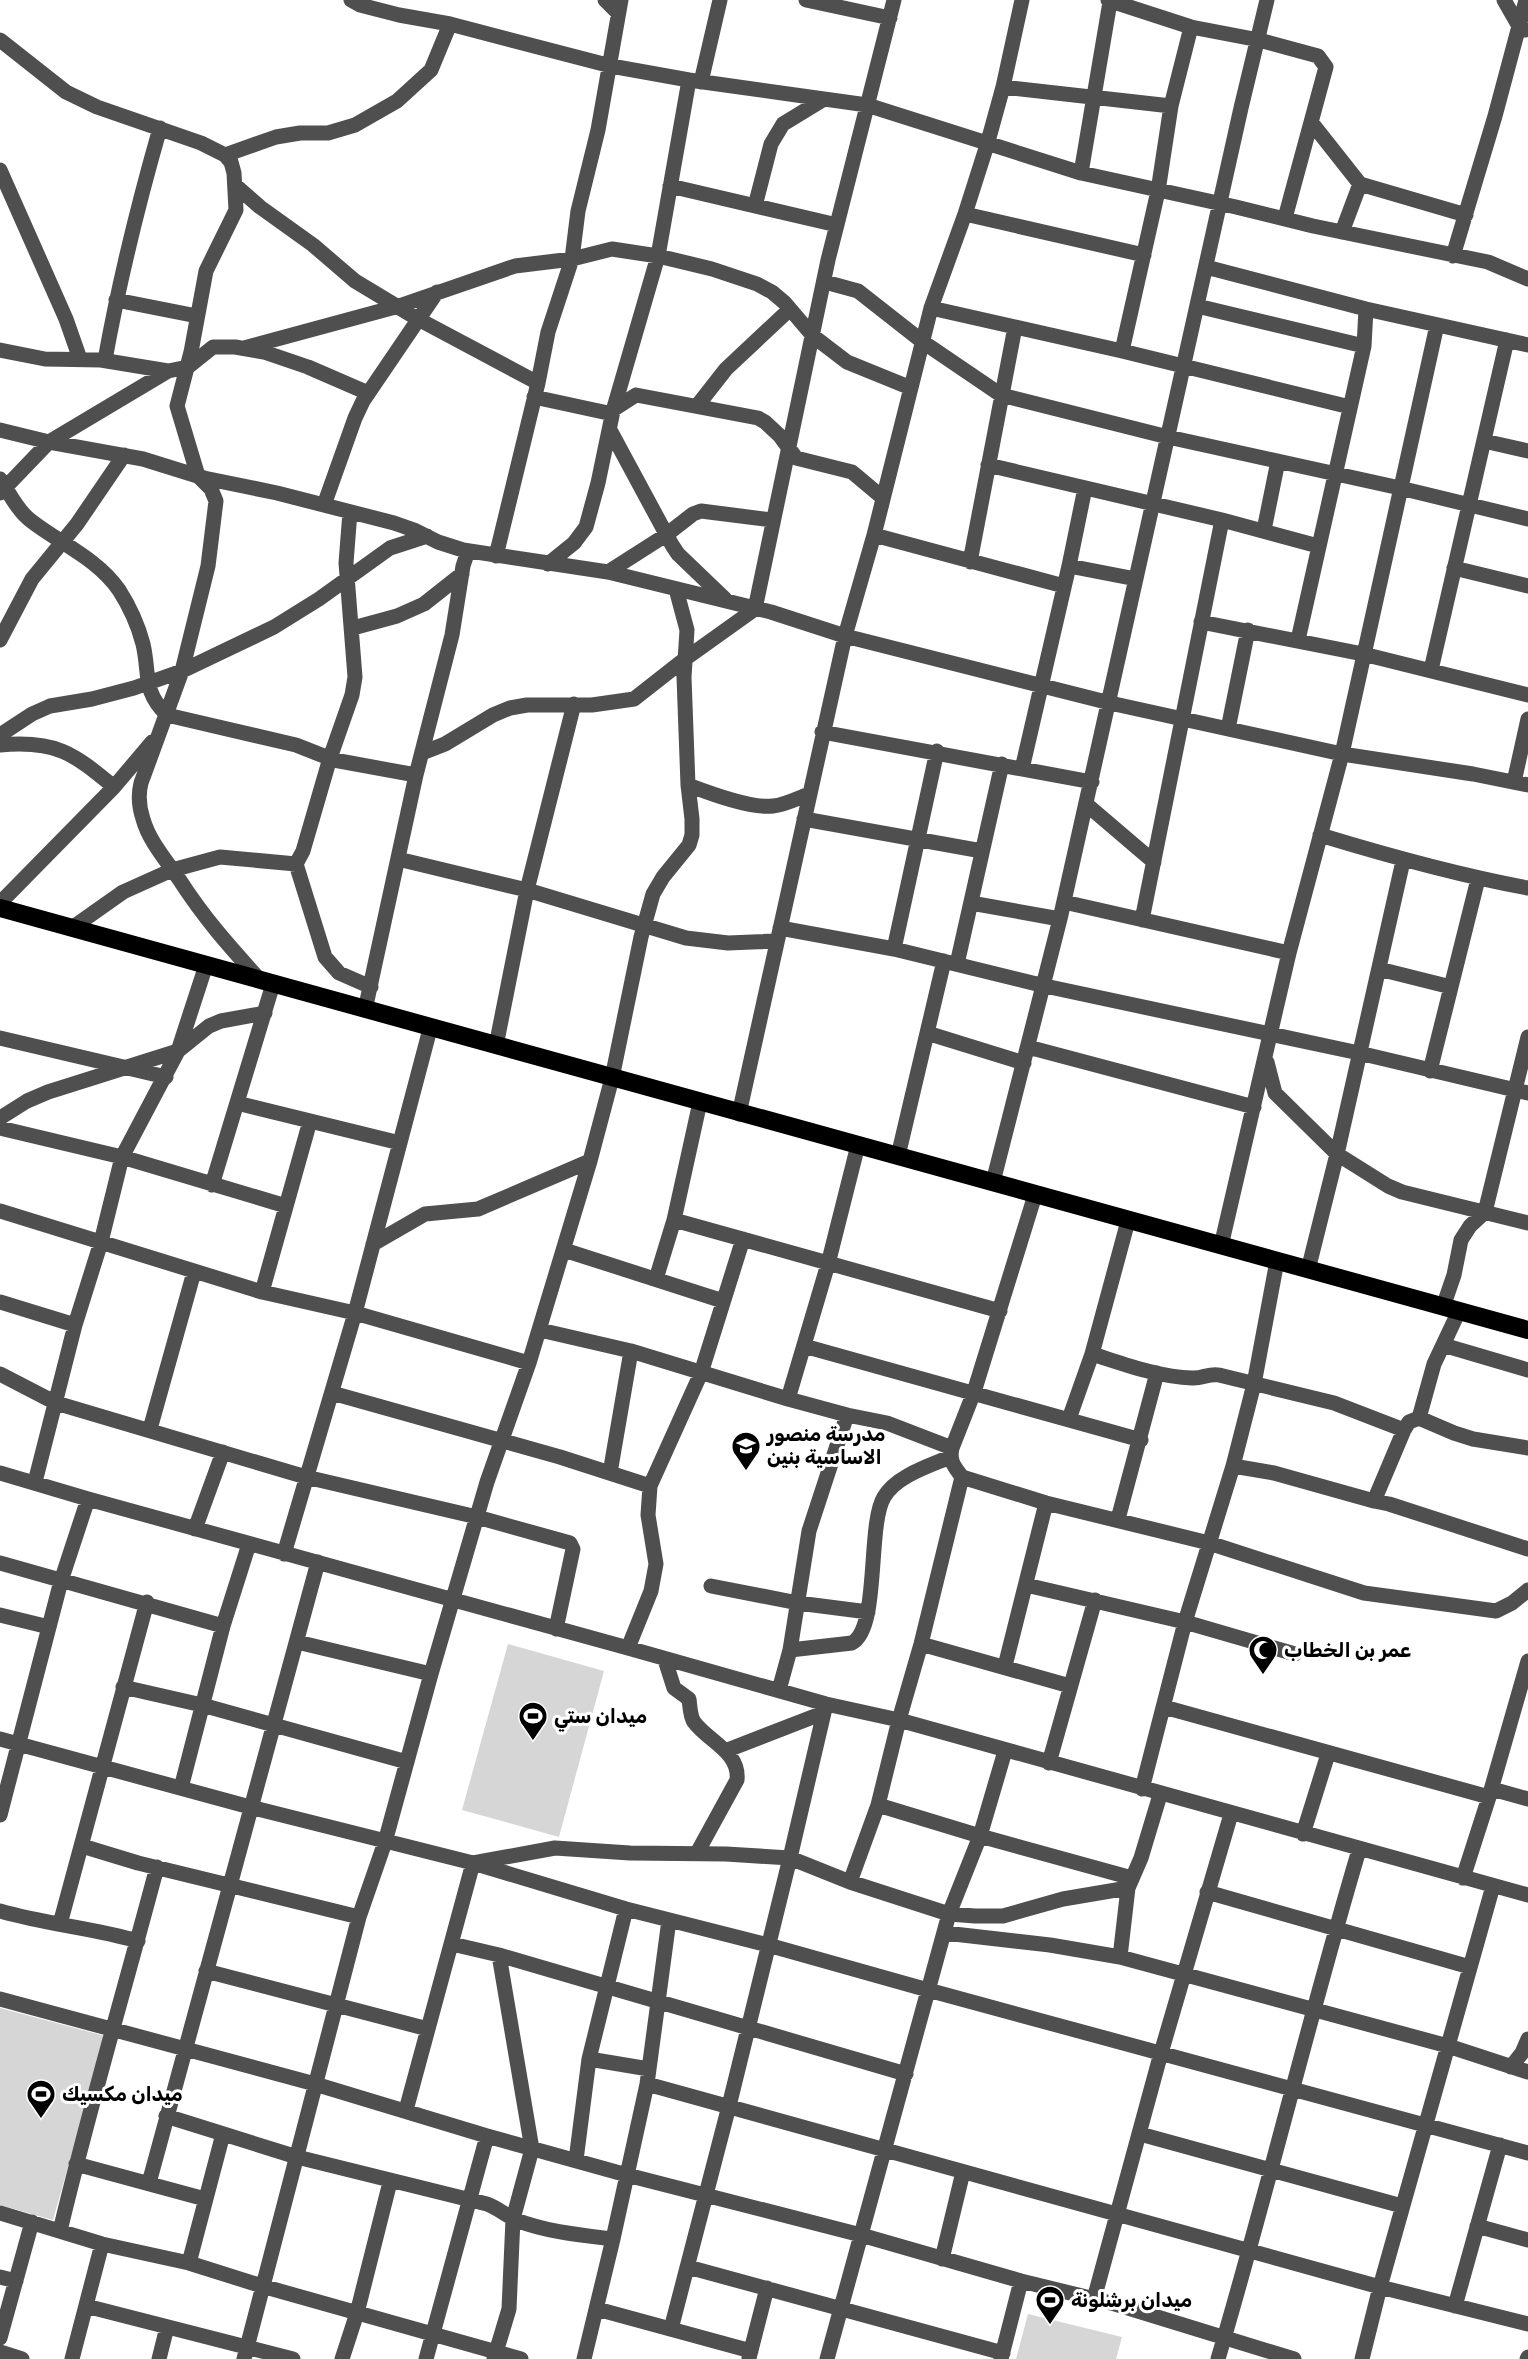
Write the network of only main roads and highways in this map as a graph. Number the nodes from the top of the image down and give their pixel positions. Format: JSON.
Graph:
{"nodes":[{"id":1,"x":0,"y":908,"type":"edge"},
{"id":2,"x":1528,"y":1330,"type":"edge"}],
"edges":[{"from":1,"to":2,"type":"highway"}]}
